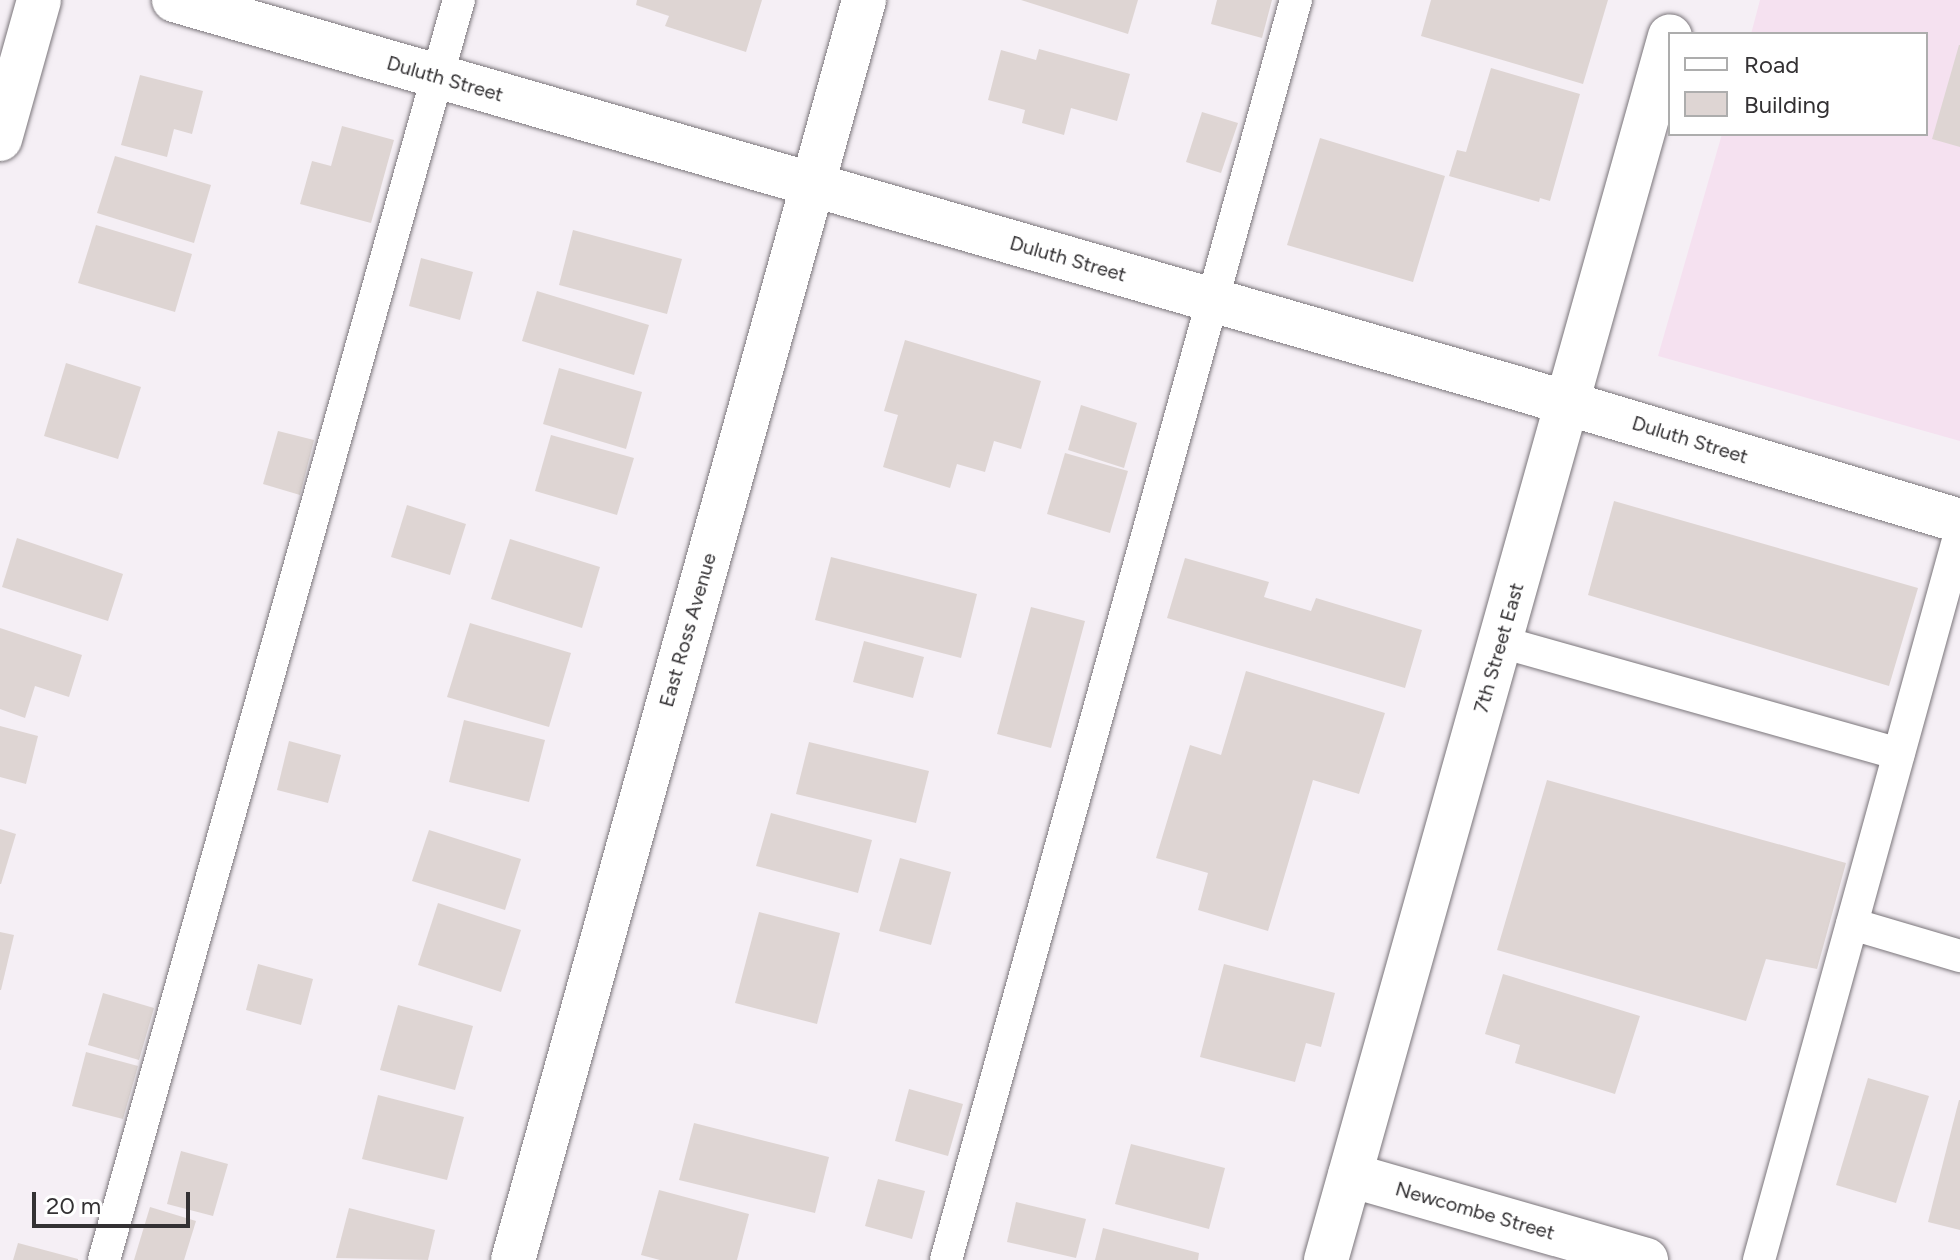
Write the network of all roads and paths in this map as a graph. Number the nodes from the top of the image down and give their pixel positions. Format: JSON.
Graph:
{"nodes":[{"id":1,"x":39,"y":0,"type":"edge"},
{"id":2,"x":174,"y":0,"type":"edge"},
{"id":3,"x":459,"y":0,"type":"edge"},
{"id":4,"x":864,"y":0,"type":"edge"},
{"id":5,"x":1296,"y":0,"type":"edge"},
{"id":6,"x":1680,"y":0,"type":"edge"},
{"id":7,"x":1671,"y":32,"type":"edge"},
{"id":8,"x":1668,"y":42,"type":"edge"},
{"id":9,"x":437,"y":76,"type":"junction"},
{"id":10,"x":0,"y":139,"type":"edge"},
{"id":11,"x":811,"y":184,"type":"junction"},
{"id":12,"x":1210,"y":300,"type":"junction"},
{"id":13,"x":1567,"y":403,"type":"junction"},
{"id":14,"x":1960,"y":521,"type":"edge"},
{"id":15,"x":1960,"y":533,"type":"edge"},
{"id":16,"x":1501,"y":642,"type":"junction"},
{"id":17,"x":1899,"y":754,"type":"junction"},
{"id":18,"x":1852,"y":924,"type":"junction"},
{"id":19,"x":1960,"y":956,"type":"edge"},
{"id":20,"x":1350,"y":1175,"type":"junction"},
{"id":21,"x":104,"y":1260,"type":"edge"},
{"id":22,"x":513,"y":1260,"type":"edge"},
{"id":23,"x":946,"y":1260,"type":"edge"},
{"id":24,"x":1326,"y":1260,"type":"edge"},
{"id":25,"x":1646,"y":1260,"type":"edge"},
{"id":26,"x":1759,"y":1260,"type":"edge"}],
"edges":[{"from":1,"to":10,"type":"street"},
{"from":2,"to":9,"type":"street","name":"Duluth Street"},
{"from":3,"to":9,"type":"lane"},
{"from":4,"to":11,"type":"street","name":"East Ross Avenue"},
{"from":5,"to":12,"type":"lane"},
{"from":6,"to":7,"type":"street","name":"7th Street East"},
{"from":8,"to":13,"type":"street","name":"7th Street East"},
{"from":9,"to":11,"type":"street","name":"Duluth Street"},
{"from":9,"to":21,"type":"lane"},
{"from":11,"to":12,"type":"street","name":"Duluth Street"},
{"from":11,"to":22,"type":"street","name":"East Ross Avenue"},
{"from":12,"to":13,"type":"street","name":"Duluth Street"},
{"from":12,"to":23,"type":"lane"},
{"from":13,"to":14,"type":"street","name":"Duluth Street"},
{"from":13,"to":16,"type":"street","name":"7th Street East"},
{"from":15,"to":17,"type":"lane"},
{"from":16,"to":17,"type":"lane"},
{"from":16,"to":20,"type":"street","name":"7th Street East"},
{"from":17,"to":18,"type":"lane"},
{"from":18,"to":19,"type":"lane"},
{"from":18,"to":26,"type":"lane"},
{"from":20,"to":24,"type":"street","name":"7th Street East"},
{"from":20,"to":25,"type":"street","name":"Newcombe Street"}]}
